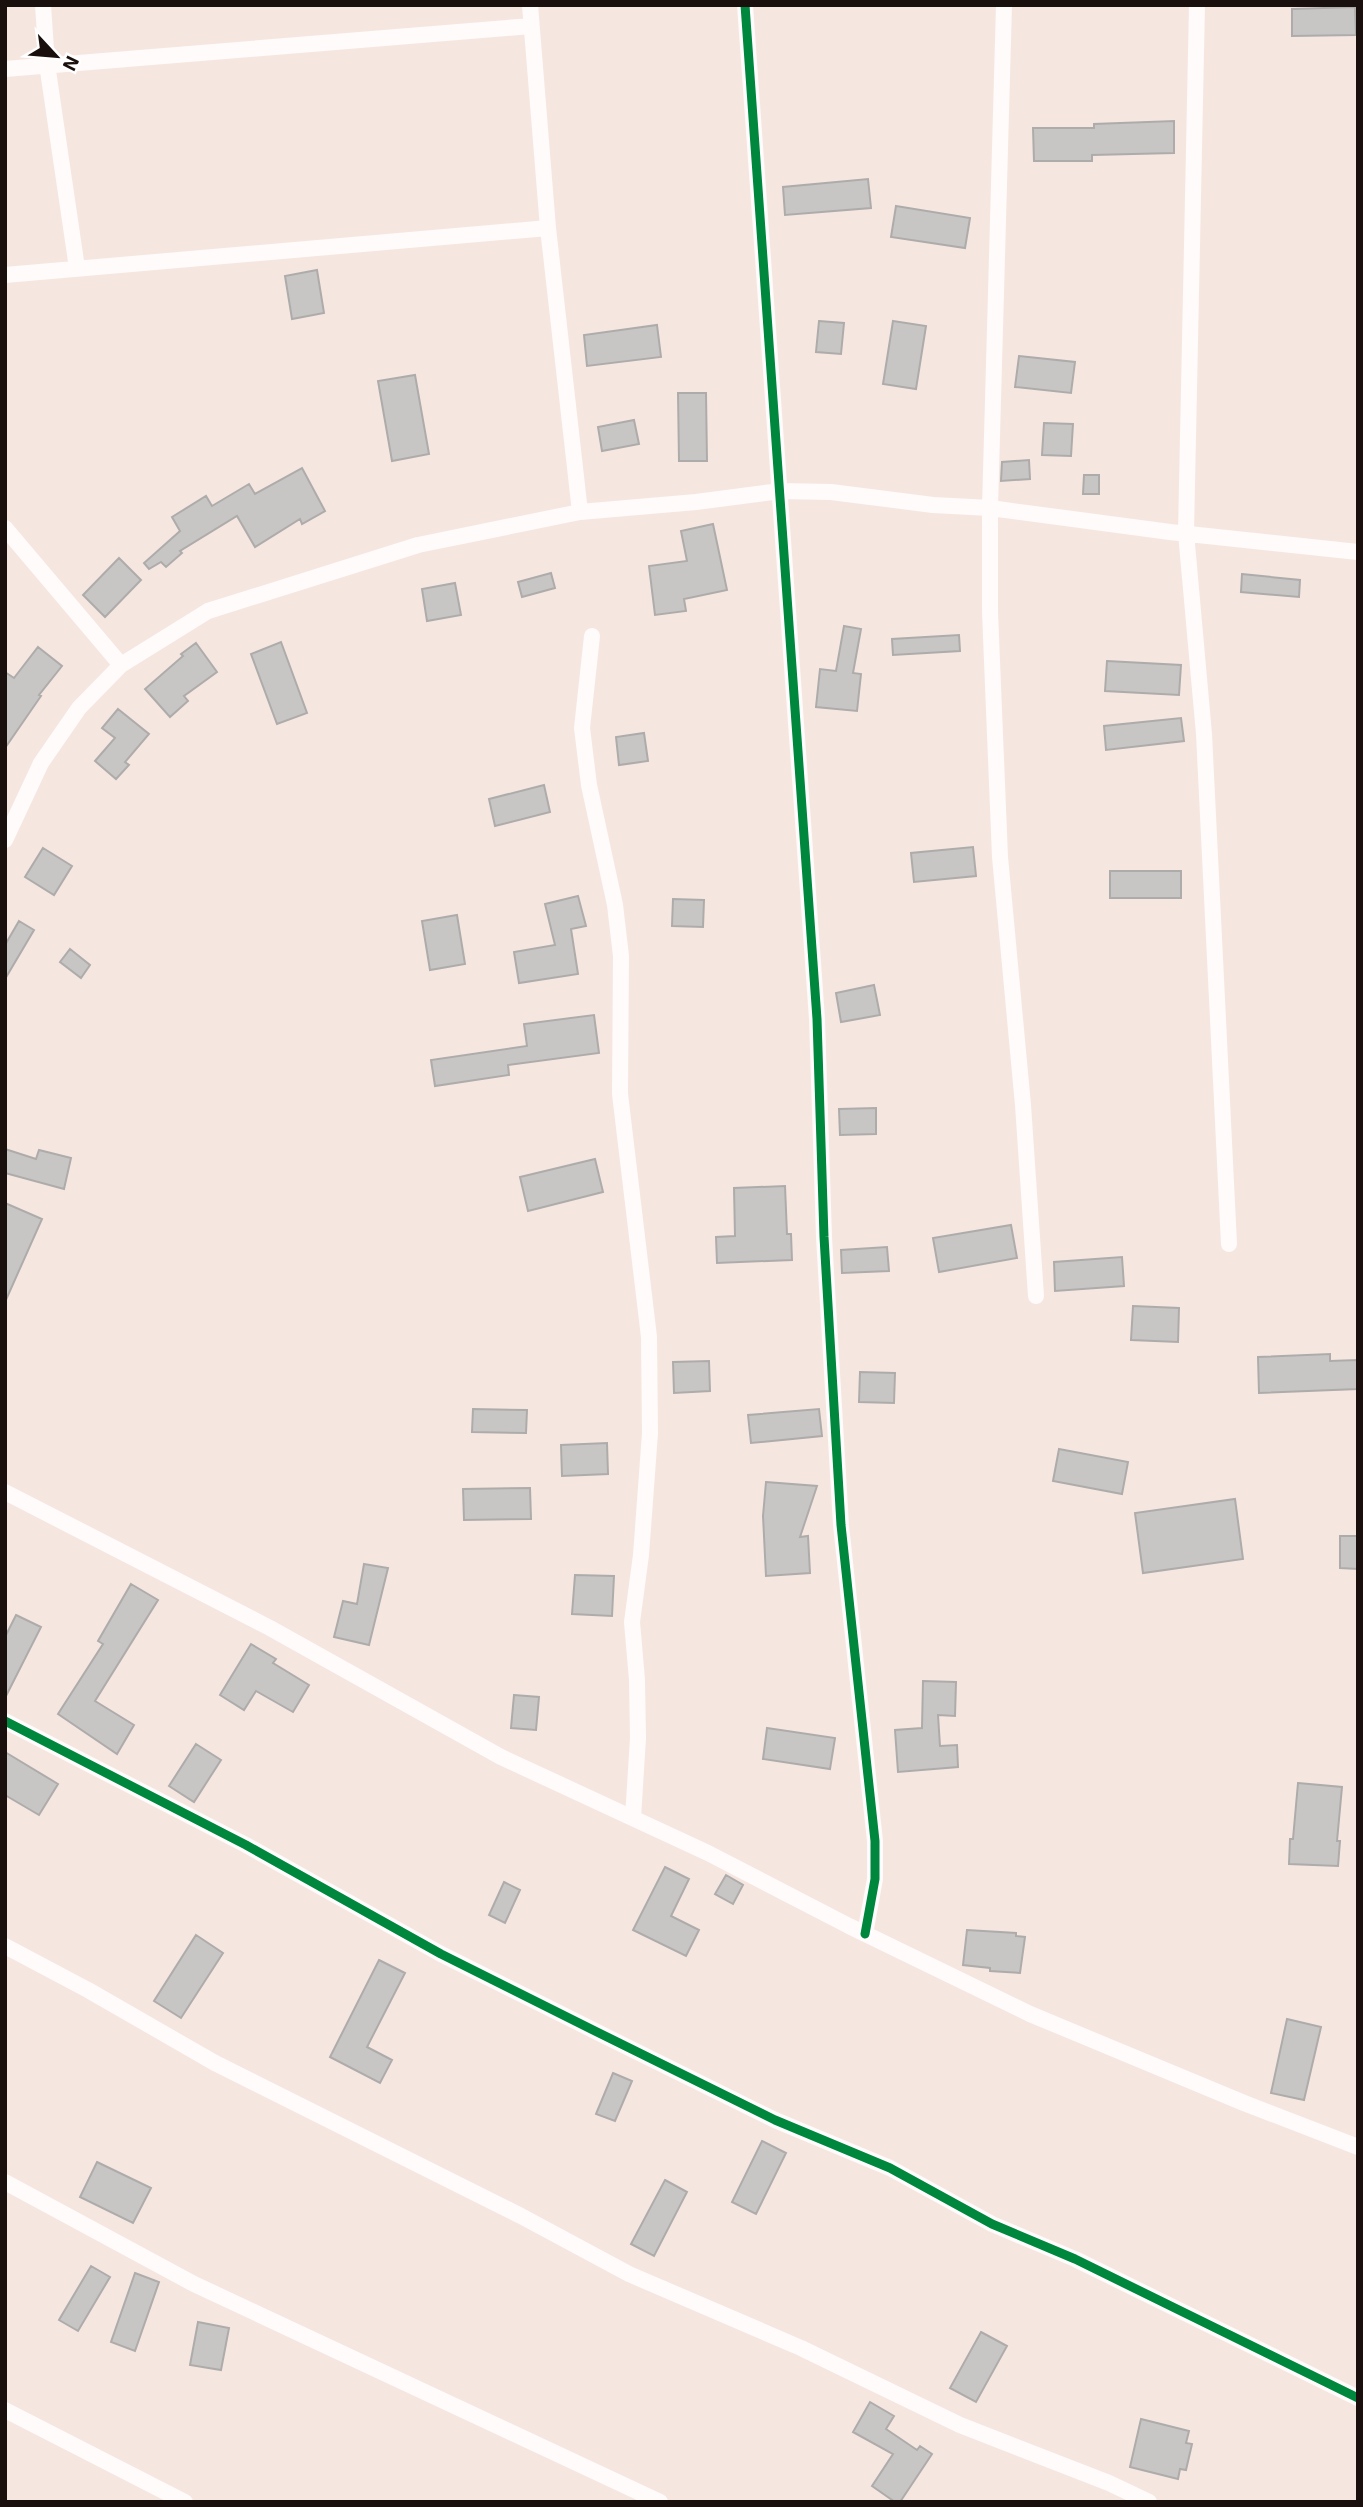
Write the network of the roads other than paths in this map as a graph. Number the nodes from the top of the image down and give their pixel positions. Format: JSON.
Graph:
{"nodes":[{"id":1,"x":43,"y":5,"type":"edge"},
{"id":2,"x":530,"y":5,"type":"edge"},
{"id":3,"x":744,"y":5,"type":"edge"},
{"id":4,"x":1004,"y":5,"type":"edge"},
{"id":5,"x":1197,"y":5,"type":"edge"},
{"id":6,"x":531,"y":26,"type":"junction"},
{"id":7,"x":47,"y":64,"type":"junction"},
{"id":8,"x":5,"y":69,"type":"edge"},
{"id":9,"x":548,"y":228,"type":"junction"},
{"id":10,"x":77,"y":268,"type":"junction"},
{"id":11,"x":5,"y":275,"type":"edge"},
{"id":12,"x":780,"y":491,"type":"junction"},
{"id":13,"x":990,"y":508,"type":"junction"},
{"id":14,"x":580,"y":512,"type":"junction"},
{"id":15,"x":5,"y":528,"type":"edge"},
{"id":16,"x":1186,"y":533,"type":"junction"},
{"id":17,"x":1358,"y":552,"type":"edge"},
{"id":18,"x":592,"y":636,"type":"dead end"},
{"id":19,"x":121,"y":665,"type":"junction"},
{"id":20,"x":5,"y":840,"type":"edge"},
{"id":21,"x":1229,"y":1244,"type":"dead end"},
{"id":22,"x":1036,"y":1296,"type":"dead end"},
{"id":23,"x":5,"y":1492,"type":"edge"},
{"id":24,"x":5,"y":1721,"type":"edge"},
{"id":25,"x":633,"y":1818,"type":"junction"},
{"id":26,"x":865,"y":1934,"type":"junction"},
{"id":27,"x":5,"y":1946,"type":"edge"},
{"id":28,"x":1358,"y":2147,"type":"edge"},
{"id":29,"x":5,"y":2182,"type":"edge"},
{"id":30,"x":1358,"y":2398,"type":"edge"},
{"id":31,"x":5,"y":2410,"type":"edge"},
{"id":32,"x":185,"y":2502,"type":"edge"},
{"id":33,"x":660,"y":2502,"type":"edge"},
{"id":34,"x":1149,"y":2502,"type":"edge"}],
"edges":[{"from":1,"to":7,"type":"street"},
{"from":2,"to":6,"type":"street"},
{"from":3,"to":12,"type":"street"},
{"from":4,"to":13,"type":"street"},
{"from":5,"to":16,"type":"street"},
{"from":6,"to":7,"type":"street"},
{"from":6,"to":9,"type":"street"},
{"from":7,"to":8,"type":"street"},
{"from":7,"to":10,"type":"street"},
{"from":9,"to":10,"type":"street"},
{"from":9,"to":14,"type":"street"},
{"from":10,"to":11,"type":"street"},
{"from":12,"to":13,"type":"street"},
{"from":12,"to":14,"type":"street"},
{"from":12,"to":26,"type":"street"},
{"from":13,"to":16,"type":"street"},
{"from":13,"to":22,"type":"street"},
{"from":14,"to":19,"type":"street"},
{"from":15,"to":19,"type":"street"},
{"from":16,"to":17,"type":"street"},
{"from":16,"to":21,"type":"street"},
{"from":18,"to":25,"type":"street"},
{"from":19,"to":20,"type":"street"},
{"from":23,"to":25,"type":"street"},
{"from":24,"to":30,"type":"street"},
{"from":25,"to":26,"type":"street"},
{"from":26,"to":28,"type":"street"},
{"from":27,"to":34,"type":"street"},
{"from":29,"to":33,"type":"street"},
{"from":31,"to":32,"type":"street"}]}
